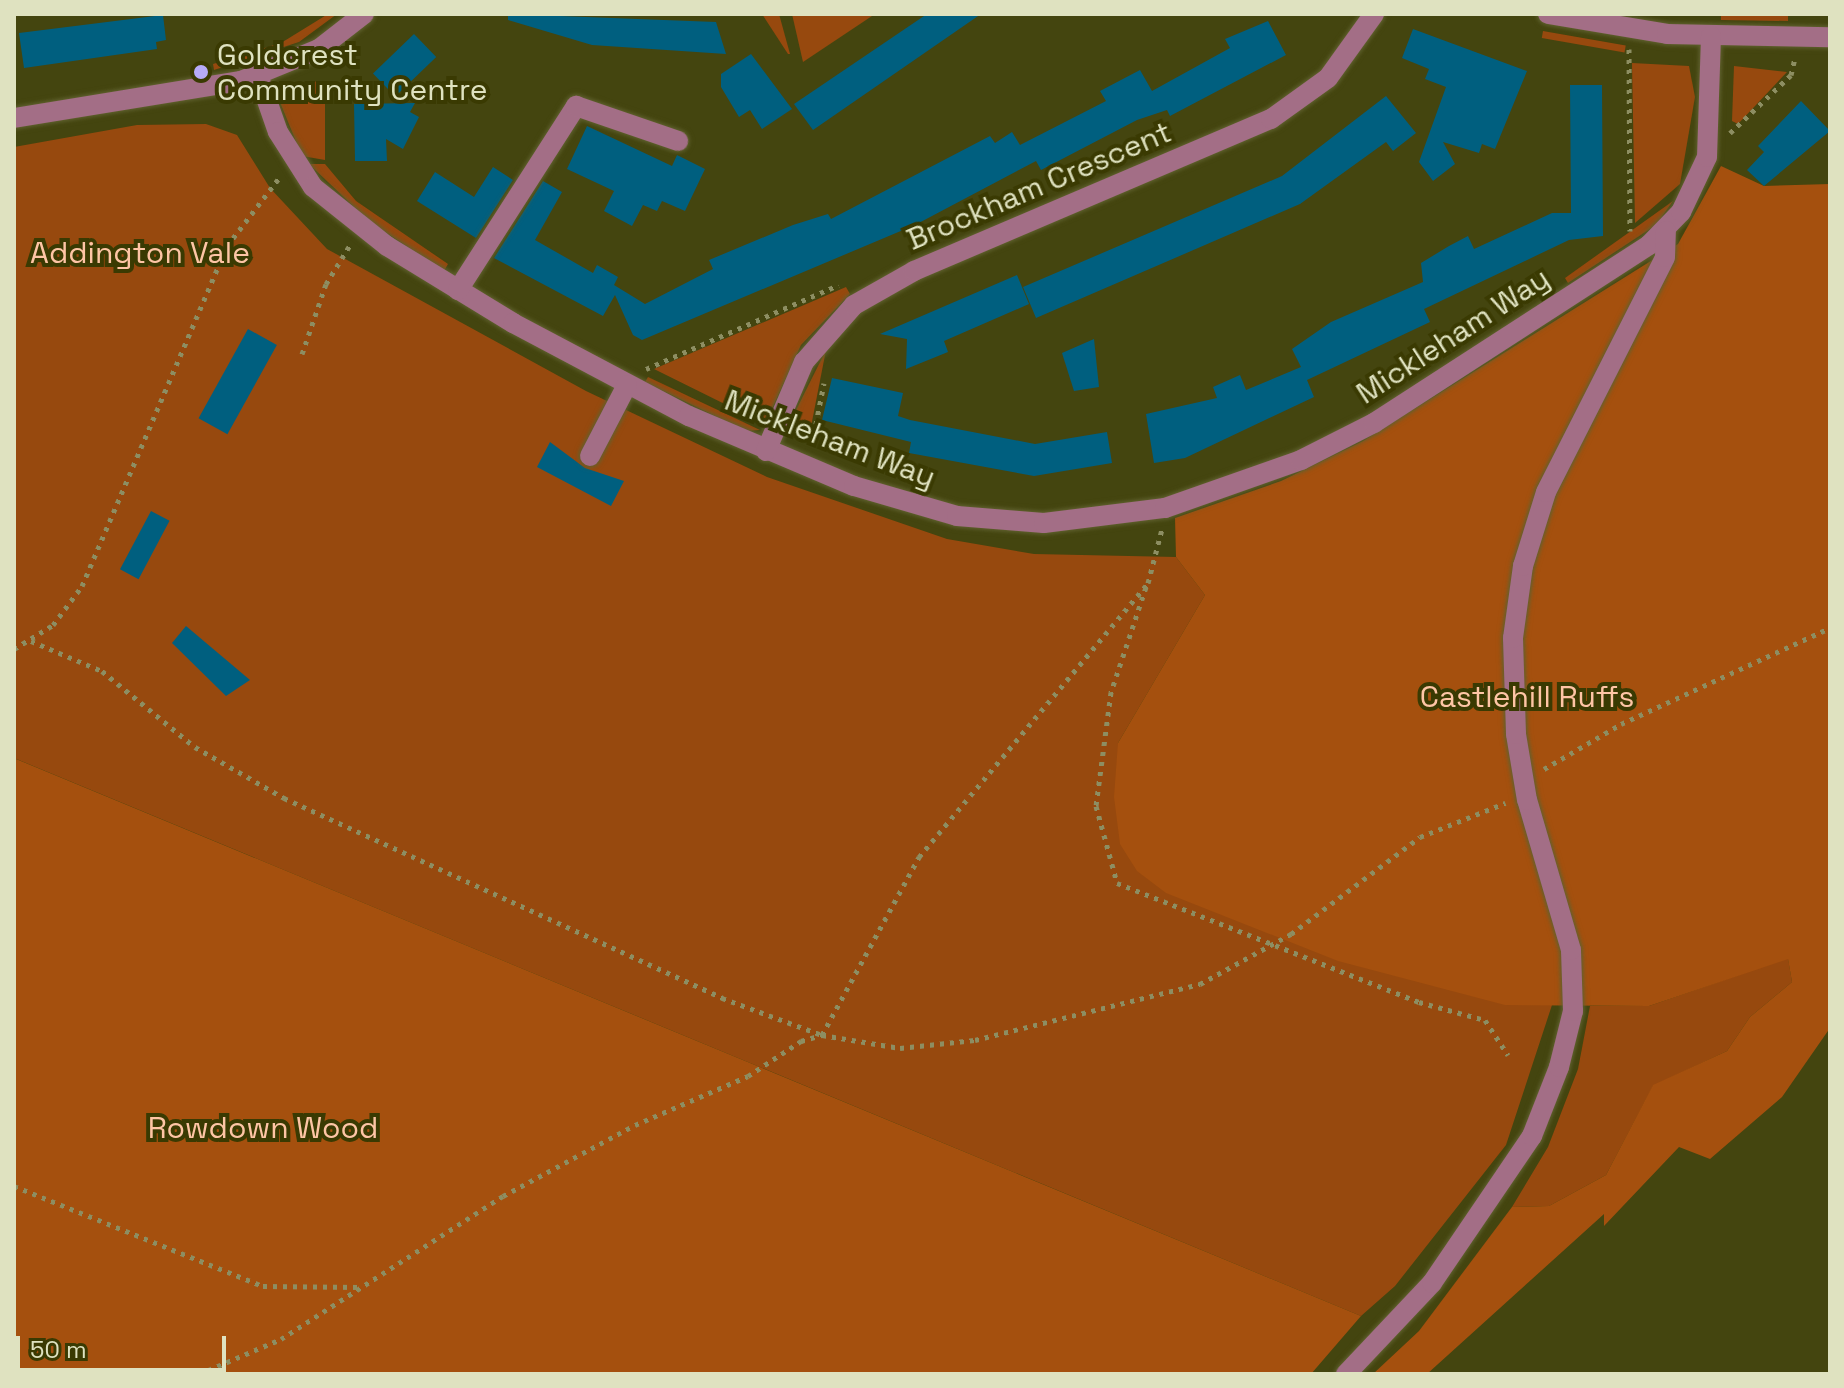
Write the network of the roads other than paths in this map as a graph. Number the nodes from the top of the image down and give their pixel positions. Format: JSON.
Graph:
{"nodes":[{"id":1,"x":364,"y":14,"type":"edge"},
{"id":2,"x":1374,"y":14,"type":"edge"},
{"id":3,"x":1548,"y":14,"type":"edge"},
{"id":4,"x":1711,"y":36,"type":"junction"},
{"id":5,"x":1830,"y":37,"type":"edge"},
{"id":6,"x":258,"y":75,"type":"junction"},
{"id":7,"x":14,"y":118,"type":"edge"},
{"id":8,"x":678,"y":141,"type":"dead end"},
{"id":9,"x":1666,"y":231,"type":"junction"},
{"id":10,"x":458,"y":290,"type":"junction"},
{"id":11,"x":627,"y":385,"type":"junction"},
{"id":12,"x":766,"y":451,"type":"junction"},
{"id":13,"x":590,"y":456,"type":"dead end"},
{"id":14,"x":1346,"y":1374,"type":"edge"}],
"edges":[{"from":1,"to":6,"type":"street"},
{"from":2,"to":12,"type":"street","name":"Brockham Crescent"},
{"from":3,"to":4,"type":"street"},
{"from":4,"to":5,"type":"street"},
{"from":4,"to":9,"type":"street","name":"Mickleham Way"},
{"from":6,"to":7,"type":"street"},
{"from":6,"to":10,"type":"street","name":"Mickleham Way"},
{"from":8,"to":10,"type":"street"},
{"from":9,"to":12,"type":"street","name":"Mickleham Way"},
{"from":9,"to":14,"type":"street"},
{"from":10,"to":11,"type":"street","name":"Mickleham Way"},
{"from":11,"to":12,"type":"street","name":"Mickleham Way"},
{"from":11,"to":13,"type":"street"}]}
